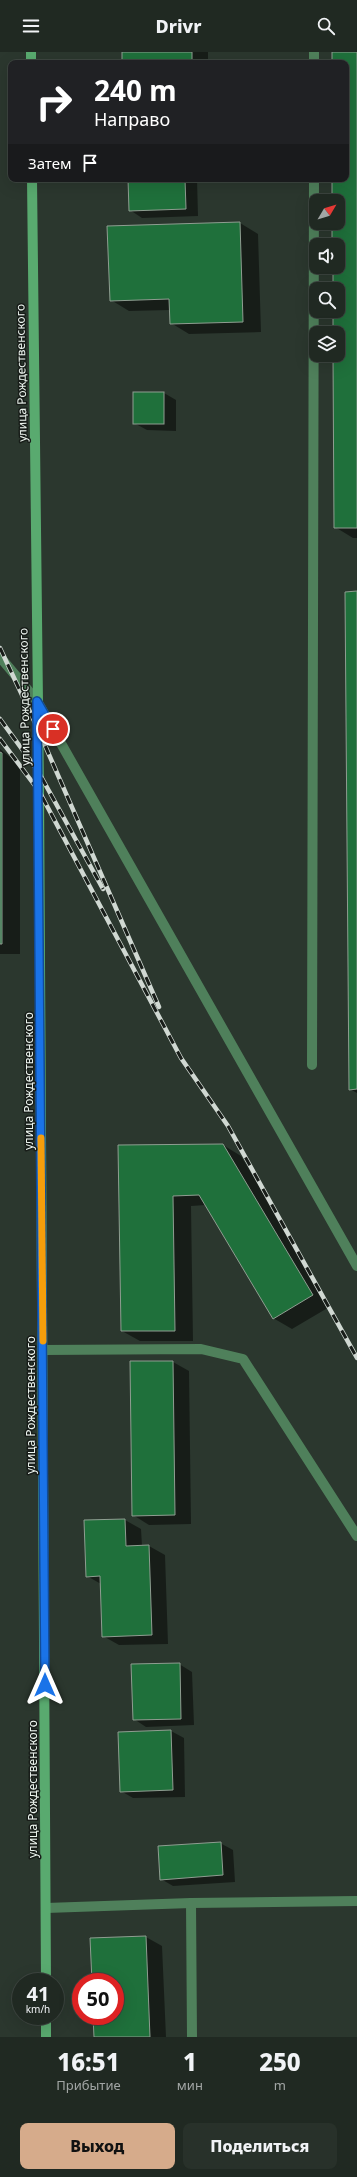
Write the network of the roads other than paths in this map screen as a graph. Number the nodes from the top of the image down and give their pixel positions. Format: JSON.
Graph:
{"nodes":[{"id":1,"x":32,"y":182,"type":"edge"},
{"id":2,"x":314,"y":182,"type":"edge"},
{"id":3,"x":0,"y":657,"type":"edge"},
{"id":4,"x":37,"y":701,"type":"junction"},
{"id":5,"x":312,"y":1065,"type":"dead end"},
{"id":6,"x":357,"y":1266,"type":"edge"},
{"id":7,"x":43,"y":1350,"type":"junction"},
{"id":8,"x":357,"y":1536,"type":"edge"},
{"id":9,"x":357,"y":1901,"type":"edge"},
{"id":10,"x":191,"y":1903,"type":"junction"},
{"id":11,"x":46,"y":1908,"type":"junction"},
{"id":12,"x":46,"y":1973,"type":"edge"},
{"id":13,"x":46,"y":2025,"type":"edge"},
{"id":14,"x":46,"y":2037,"type":"edge"},
{"id":15,"x":192,"y":2037,"type":"edge"}],
"edges":[{"from":1,"to":4,"type":"main road","name":"улица Рождественского"},
{"from":2,"to":5,"type":"lane"},
{"from":3,"to":4,"type":"lane"},
{"from":4,"to":6,"type":"lane"},
{"from":4,"to":7,"type":"main road","name":"улица Рождественского"},
{"from":7,"to":8,"type":"lane"},
{"from":7,"to":11,"type":"main road","name":"улица Рождественского"},
{"from":9,"to":10,"type":"lane"},
{"from":10,"to":11,"type":"lane"},
{"from":10,"to":15,"type":"lane"},
{"from":11,"to":12,"type":"main road","name":"улица Рождественского"},
{"from":13,"to":14,"type":"main road"}]}
